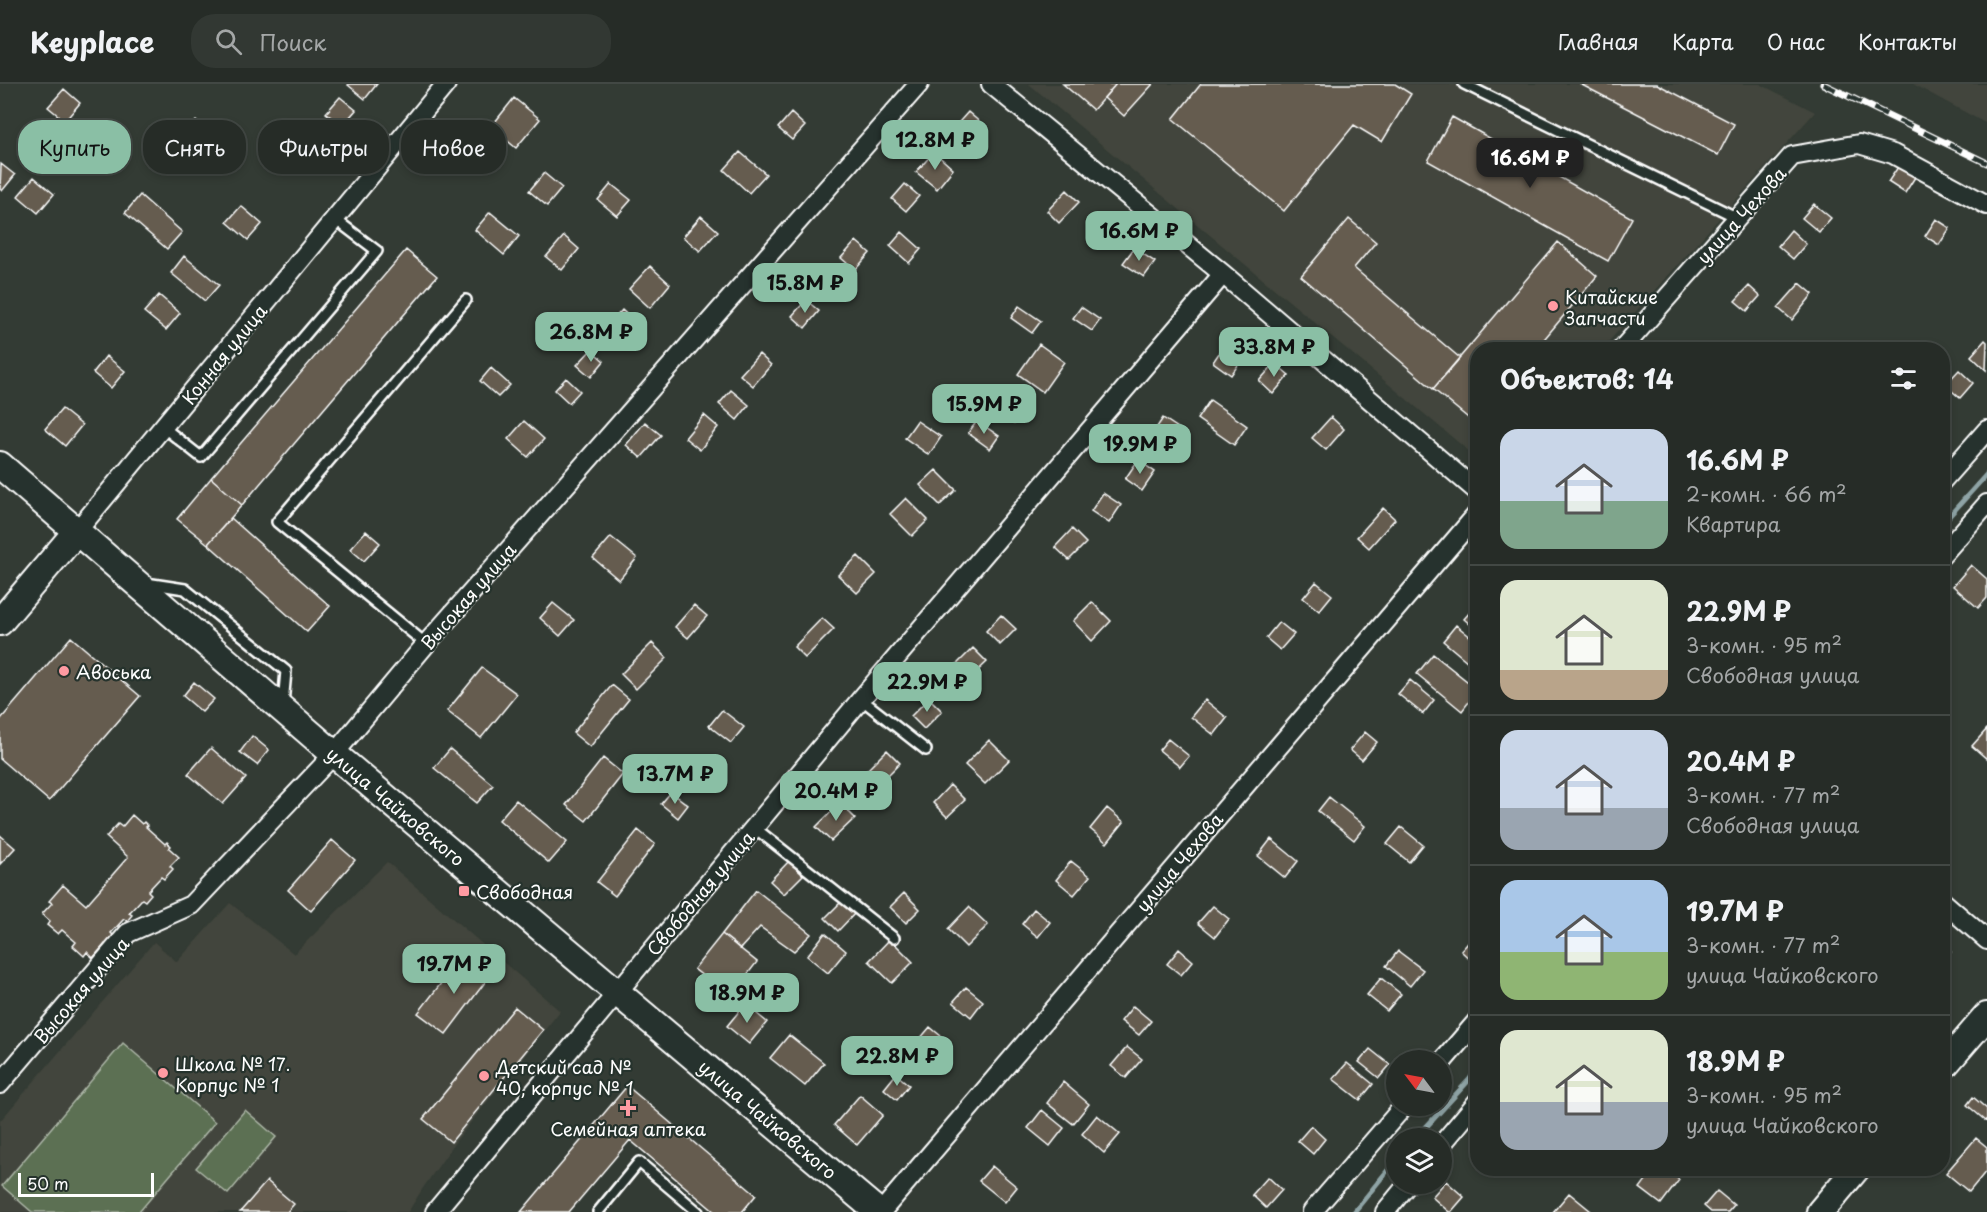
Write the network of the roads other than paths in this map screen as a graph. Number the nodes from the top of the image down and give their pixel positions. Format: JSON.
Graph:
{"nodes":[{"id":1,"x":446,"y":84,"type":"edge"},
{"id":2,"x":919,"y":84,"type":"edge"},
{"id":3,"x":991,"y":84,"type":"edge"},
{"id":4,"x":1464,"y":84,"type":"edge"},
{"id":5,"x":1987,"y":205,"type":"edge"},
{"id":6,"x":1738,"y":218,"type":"junction"},
{"id":7,"x":335,"y":219,"type":"junction"},
{"id":8,"x":1223,"y":274,"type":"junction"},
{"id":9,"x":466,"y":300,"type":"dead end"},
{"id":10,"x":1629,"y":342,"type":"edge"},
{"id":11,"x":163,"y":427,"type":"junction"},
{"id":12,"x":1987,"y":430,"type":"edge"},
{"id":13,"x":0,"y":465,"type":"edge"},
{"id":14,"x":1950,"y":472,"type":"edge"},
{"id":15,"x":1470,"y":485,"type":"edge"},
{"id":16,"x":1987,"y":504,"type":"edge"},
{"id":17,"x":1470,"y":522,"type":"edge"},
{"id":18,"x":77,"y":531,"type":"junction"},
{"id":19,"x":1950,"y":546,"type":"edge"},
{"id":20,"x":0,"y":622,"type":"edge"},
{"id":21,"x":426,"y":644,"type":"junction"},
{"id":22,"x":861,"y":699,"type":"junction"},
{"id":23,"x":926,"y":750,"type":"dead end"},
{"id":24,"x":333,"y":754,"type":"junction"},
{"id":25,"x":755,"y":828,"type":"junction"},
{"id":26,"x":1950,"y":908,"type":"edge"},
{"id":27,"x":894,"y":938,"type":"dead end"},
{"id":28,"x":1987,"y":940,"type":"edge"},
{"id":29,"x":618,"y":992,"type":"junction"},
{"id":30,"x":1987,"y":1016,"type":"edge"},
{"id":31,"x":1470,"y":1029,"type":"edge"},
{"id":32,"x":1452,"y":1050,"type":"edge"},
{"id":33,"x":1950,"y":1059,"type":"edge"},
{"id":34,"x":0,"y":1084,"type":"edge"},
{"id":35,"x":1470,"y":1111,"type":"edge"},
{"id":36,"x":1395,"y":1116,"type":"edge"},
{"id":37,"x":1452,"y":1132,"type":"edge"},
{"id":38,"x":1850,"y":1176,"type":"edge"},
{"id":39,"x":1399,"y":1194,"type":"edge"},
{"id":40,"x":435,"y":1212,"type":"edge"},
{"id":41,"x":598,"y":1212,"type":"edge"},
{"id":42,"x":697,"y":1212,"type":"edge"},
{"id":43,"x":880,"y":1212,"type":"edge"},
{"id":44,"x":1312,"y":1212,"type":"edge"},
{"id":45,"x":1384,"y":1212,"type":"edge"},
{"id":46,"x":1820,"y":1212,"type":"edge"}],
"edges":[{"from":1,"to":7,"type":"street","name":"Конная улица"},
{"from":2,"to":21,"type":"street","name":"Высокая улица"},
{"from":3,"to":8,"type":"street"},
{"from":4,"to":6,"type":"lane"},
{"from":5,"to":6,"type":"street","name":"улица Чехова"},
{"from":6,"to":10,"type":"street","name":"улица Чехова"},
{"from":7,"to":11,"type":"street","name":"Конная улица"},
{"from":7,"to":11,"type":"lane"},
{"from":8,"to":15,"type":"street"},
{"from":8,"to":22,"type":"street","name":"Свободная улица"},
{"from":9,"to":21,"type":"lane"},
{"from":11,"to":18,"type":"street","name":"Конная улица"},
{"from":12,"to":14,"type":"street"},
{"from":13,"to":18,"type":"main road","name":"улица Чайковского"},
{"from":16,"to":19,"type":"street"},
{"from":17,"to":43,"type":"street","name":"улица Чехова"},
{"from":18,"to":20,"type":"main road","name":"Конная улица"},
{"from":18,"to":24,"type":"main road","name":"улица Чайковского"},
{"from":21,"to":24,"type":"street","name":"Высокая улица"},
{"from":22,"to":23,"type":"lane"},
{"from":22,"to":25,"type":"street","name":"Свободная улица"},
{"from":24,"to":29,"type":"main road","name":"улица Чайковского"},
{"from":24,"to":34,"type":"street","name":"Высокая улица"},
{"from":25,"to":27,"type":"lane"},
{"from":25,"to":29,"type":"street","name":"Свободная улица"},
{"from":26,"to":28,"type":"street"},
{"from":29,"to":40,"type":"street","name":"Свободная улица"},
{"from":29,"to":43,"type":"main road","name":"улица Чайковского"},
{"from":30,"to":33,"type":"main road"},
{"from":31,"to":32,"type":"street"},
{"from":35,"to":37,"type":"street"},
{"from":36,"to":44,"type":"street"},
{"from":38,"to":46,"type":"main road"},
{"from":39,"to":45,"type":"street"},
{"from":41,"to":42,"type":"lane"}]}
